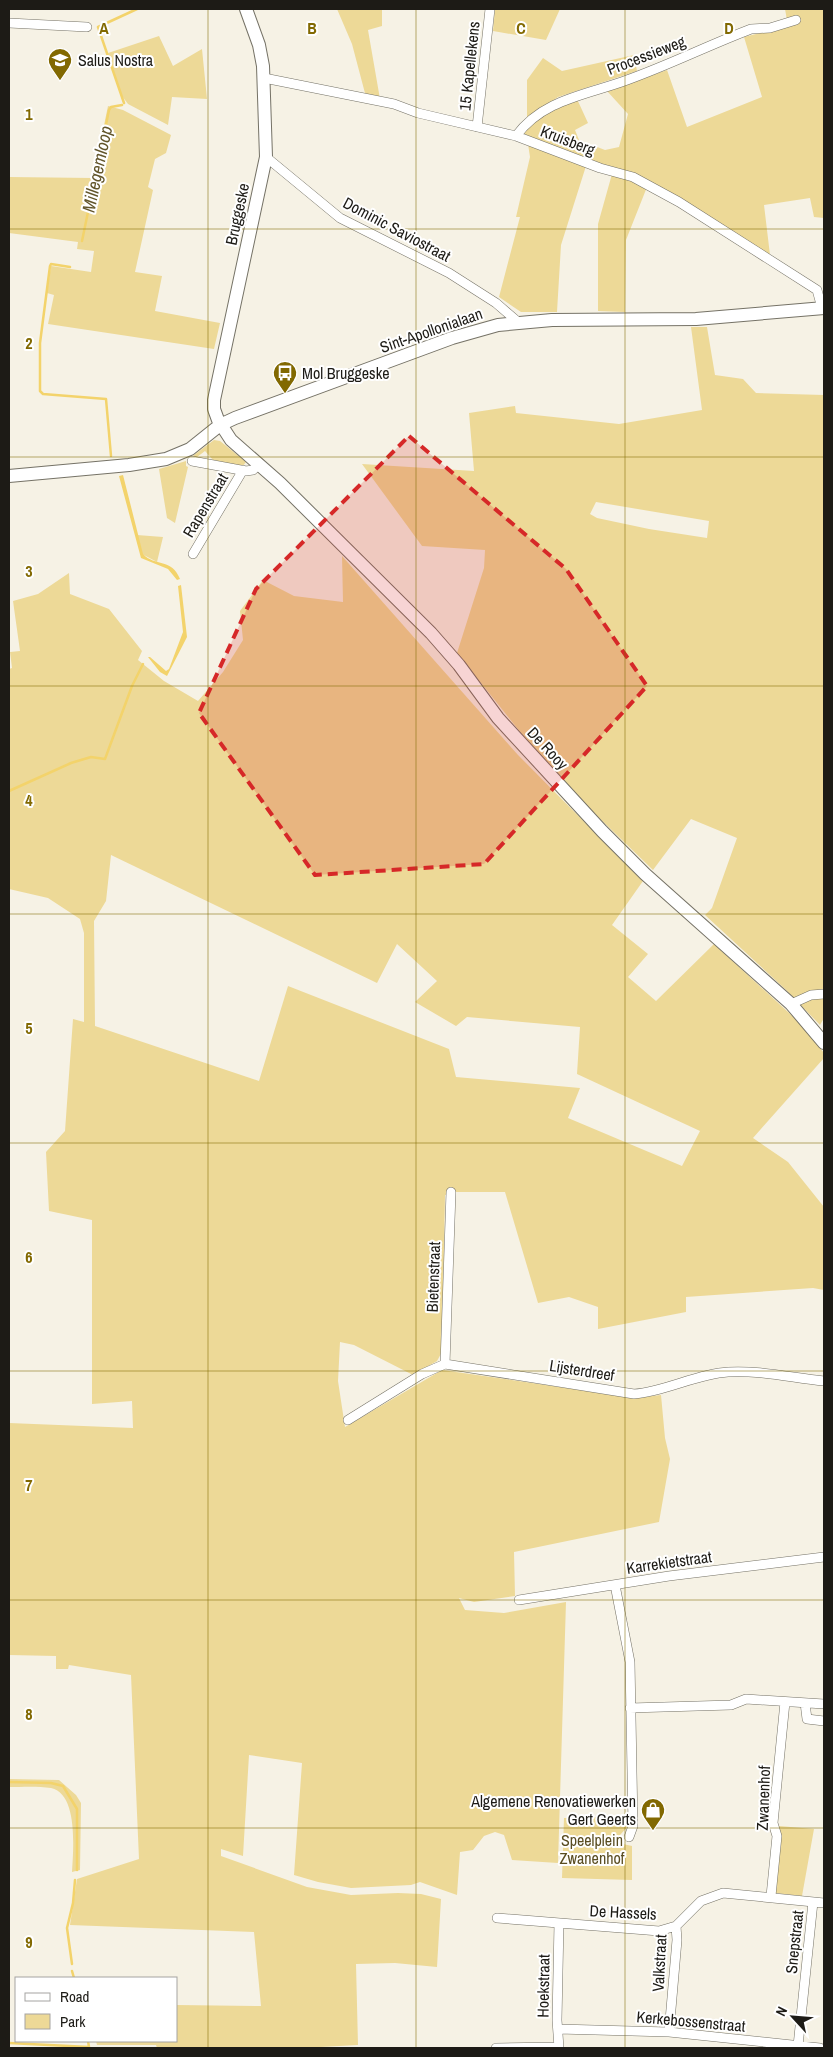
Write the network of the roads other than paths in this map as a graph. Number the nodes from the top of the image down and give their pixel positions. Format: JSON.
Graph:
{"nodes":[{"id":1,"x":246,"y":9,"type":"edge"},
{"id":2,"x":490,"y":9,"type":"edge"},
{"id":3,"x":796,"y":20,"type":"dead end"},
{"id":4,"x":9,"y":23,"type":"edge"},
{"id":5,"x":87,"y":27,"type":"dead end"},
{"id":6,"x":264,"y":78,"type":"junction"},
{"id":7,"x":478,"y":127,"type":"junction"},
{"id":8,"x":516,"y":136,"type":"junction"},
{"id":9,"x":266,"y":157,"type":"junction"},
{"id":10,"x":823,"y":308,"type":"edge"},
{"id":11,"x":518,"y":322,"type":"junction"},
{"id":12,"x":220,"y":426,"type":"junction"},
{"id":13,"x":192,"y":461,"type":"dead end"},
{"id":14,"x":259,"y":464,"type":"junction"},
{"id":15,"x":243,"y":470,"type":"junction"},
{"id":16,"x":9,"y":476,"type":"edge"},
{"id":17,"x":193,"y":554,"type":"dead end"},
{"id":18,"x":824,"y":994,"type":"edge"},
{"id":19,"x":791,"y":1004,"type":"junction"},
{"id":20,"x":824,"y":1042,"type":"edge"},
{"id":21,"x":451,"y":1192,"type":"dead end"},
{"id":22,"x":445,"y":1364,"type":"junction"},
{"id":23,"x":824,"y":1381,"type":"edge"},
{"id":24,"x":348,"y":1420,"type":"dead end"},
{"id":25,"x":824,"y":1558,"type":"edge"},
{"id":26,"x":615,"y":1585,"type":"junction"},
{"id":27,"x":519,"y":1600,"type":"dead end"},
{"id":28,"x":785,"y":1702,"type":"junction"},
{"id":29,"x":805,"y":1703,"type":"junction"},
{"id":30,"x":824,"y":1704,"type":"edge"},
{"id":31,"x":630,"y":1708,"type":"junction"},
{"id":32,"x":824,"y":1721,"type":"edge"},
{"id":33,"x":629,"y":1837,"type":"dead end"},
{"id":34,"x":771,"y":1896,"type":"junction"},
{"id":35,"x":813,"y":1902,"type":"junction"},
{"id":36,"x":824,"y":1903,"type":"edge"},
{"id":37,"x":497,"y":1918,"type":"dead end"},
{"id":38,"x":559,"y":1923,"type":"junction"},
{"id":39,"x":676,"y":1926,"type":"junction"},
{"id":40,"x":558,"y":2029,"type":"junction"},
{"id":41,"x":669,"y":2032,"type":"junction"},
{"id":42,"x":719,"y":2038,"type":"junction"},
{"id":43,"x":798,"y":2046,"type":"junction"},
{"id":44,"x":496,"y":2048,"type":"edge"},
{"id":45,"x":559,"y":2048,"type":"edge"},
{"id":46,"x":718,"y":2048,"type":"edge"},
{"id":47,"x":820,"y":2048,"type":"edge"}],
"edges":[{"from":1,"to":6,"type":"street","name":"Bruggeske"},
{"from":2,"to":7,"type":"street","name":"15 Kapellekens"},
{"from":3,"to":8,"type":"street","name":"Processieweg"},
{"from":4,"to":5,"type":"street"},
{"from":6,"to":7,"type":"street","name":"Kruisberg"},
{"from":6,"to":9,"type":"street","name":"Bruggeske"},
{"from":7,"to":8,"type":"street","name":"Kruisberg"},
{"from":8,"to":10,"type":"street","name":"Kruisberg"},
{"from":9,"to":11,"type":"street","name":"Dominic Saviostraat"},
{"from":9,"to":12,"type":"street","name":"Bruggeske"},
{"from":10,"to":11,"type":"street","name":"Sint-Apollonialaan"},
{"from":11,"to":12,"type":"street","name":"Sint-Apollonialaan"},
{"from":12,"to":14,"type":"street","name":"De Rooy"},
{"from":12,"to":16,"type":"street","name":"Sint-Apollonialaan"},
{"from":13,"to":15,"type":"street"},
{"from":14,"to":15,"type":"street"},
{"from":14,"to":19,"type":"street","name":"De Rooy"},
{"from":15,"to":17,"type":"street","name":"Rapenstraat"},
{"from":18,"to":19,"type":"street"},
{"from":19,"to":20,"type":"street","name":"De Rooy"},
{"from":21,"to":22,"type":"street","name":"Bietenstraat"},
{"from":22,"to":23,"type":"street","name":"Lijsterdreef"},
{"from":22,"to":24,"type":"street"},
{"from":25,"to":26,"type":"street","name":"Karrekietstraat"},
{"from":26,"to":27,"type":"street","name":"Karrekietstraat"},
{"from":26,"to":31,"type":"street"},
{"from":28,"to":29,"type":"street"},
{"from":28,"to":31,"type":"street"},
{"from":28,"to":34,"type":"street","name":"Zwanenhof"},
{"from":29,"to":30,"type":"street"},
{"from":29,"to":32,"type":"street"},
{"from":31,"to":33,"type":"street"},
{"from":34,"to":35,"type":"street","name":"De Hassels"},
{"from":34,"to":39,"type":"street","name":"De Hassels"},
{"from":35,"to":36,"type":"street","name":"De Hassels"},
{"from":35,"to":43,"type":"street","name":"Snepstraat"},
{"from":37,"to":38,"type":"street","name":"De Hassels"},
{"from":38,"to":39,"type":"street","name":"De Hassels"},
{"from":38,"to":40,"type":"street","name":"Hoekstraat"},
{"from":39,"to":41,"type":"street","name":"Valkstraat"},
{"from":40,"to":41,"type":"street","name":"Kerkebossenstraat"},
{"from":40,"to":45,"type":"street","name":"Hoekstraat"},
{"from":41,"to":42,"type":"street","name":"Kerkebossenstraat"},
{"from":42,"to":43,"type":"street","name":"Kerkebossenstraat"},
{"from":42,"to":46,"type":"street"},
{"from":43,"to":47,"type":"street","name":"Kerkebossenstraat"},
{"from":44,"to":45,"type":"street"}]}
